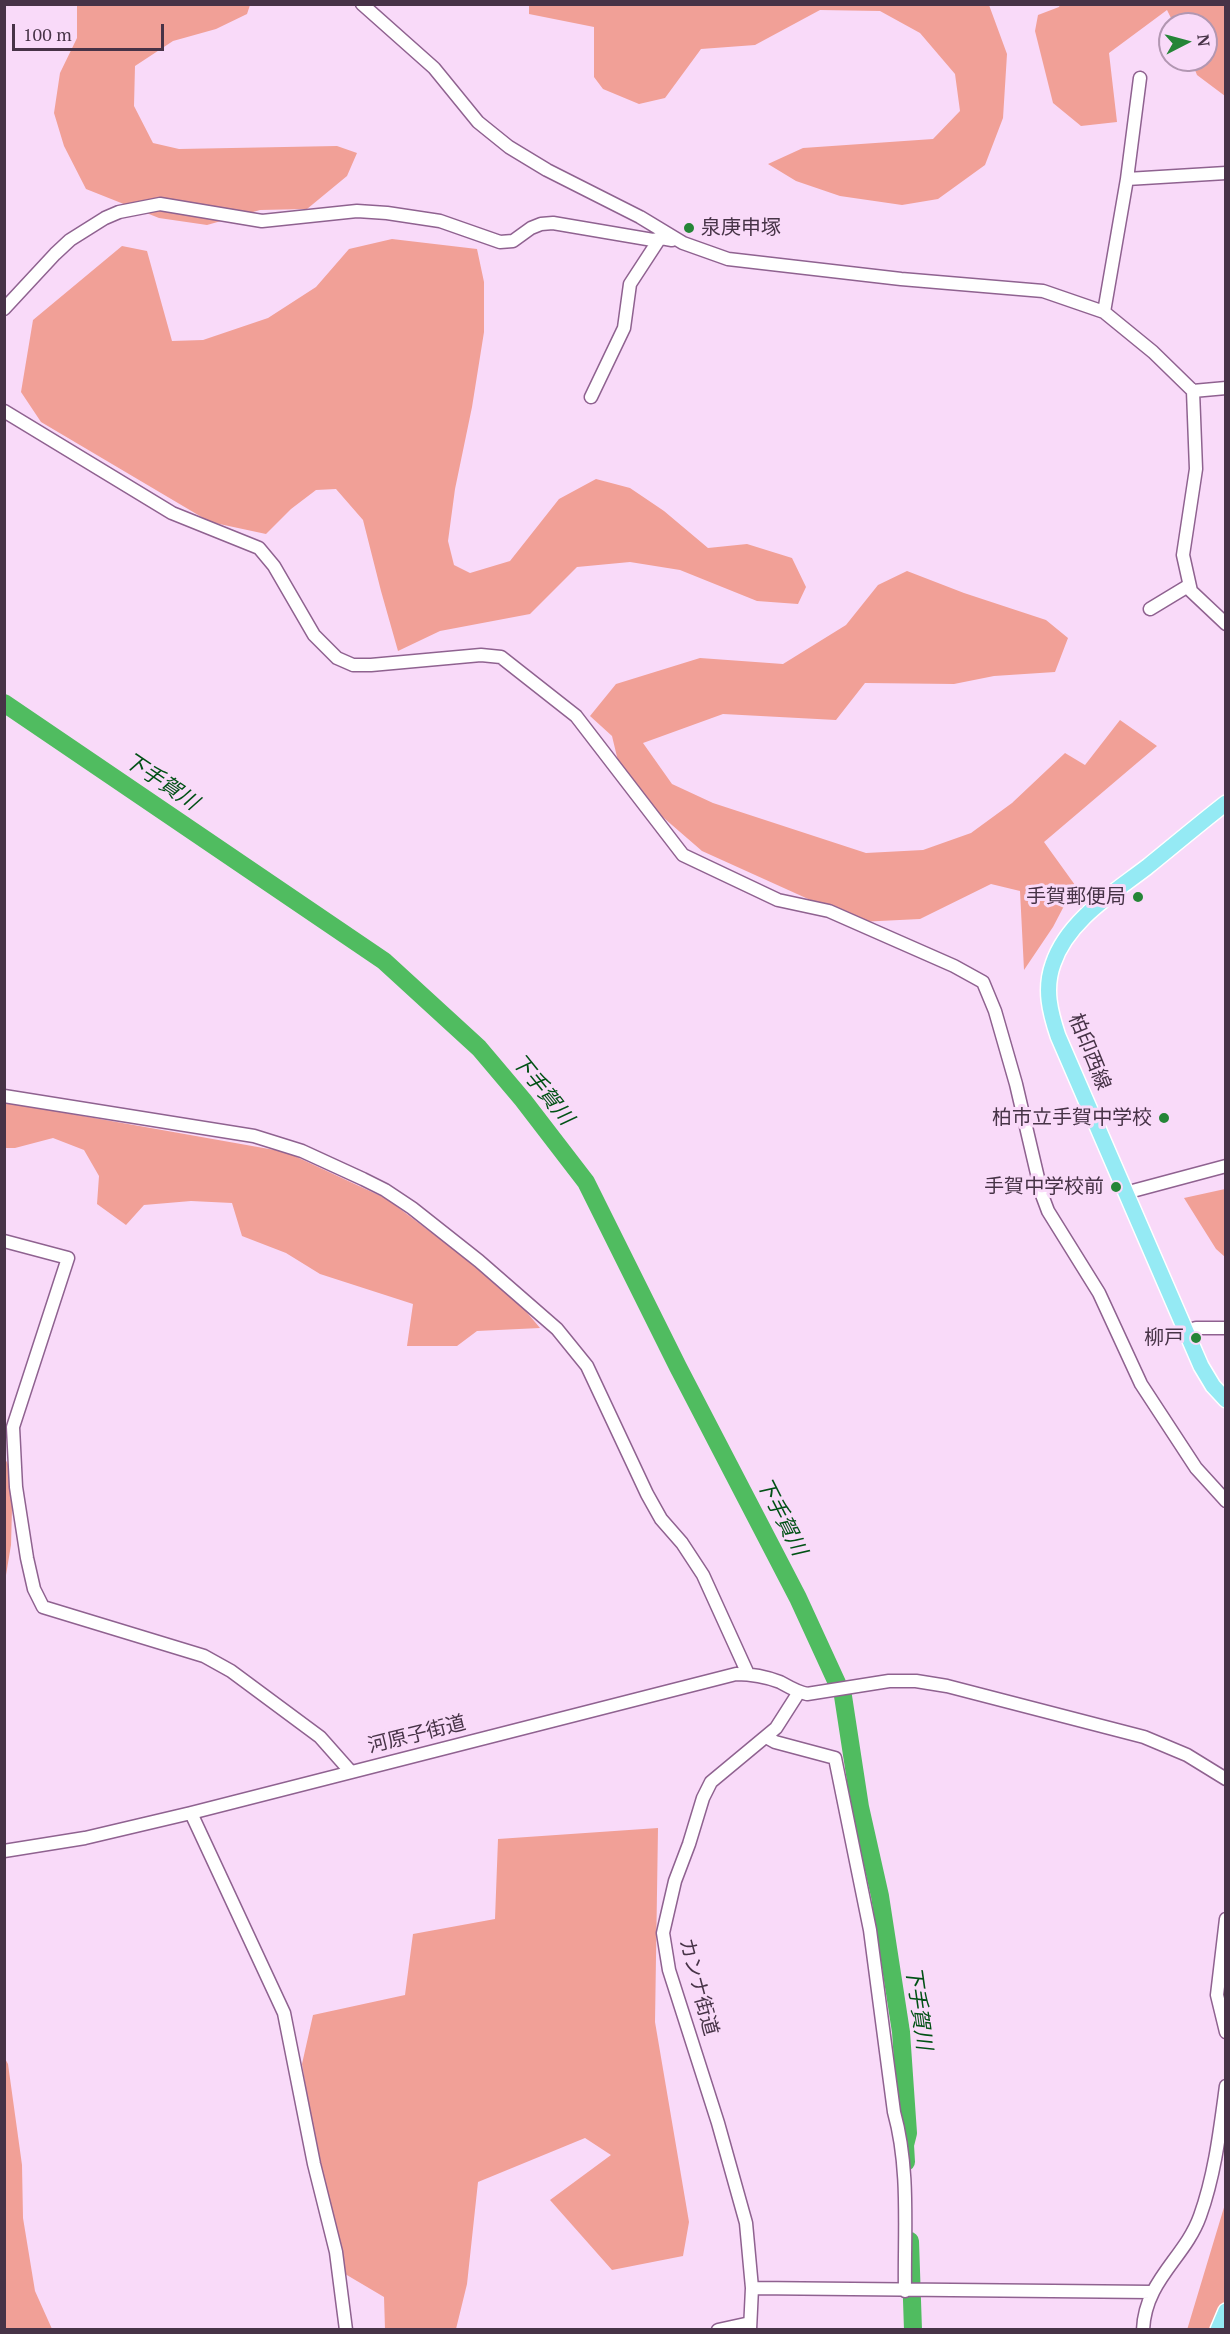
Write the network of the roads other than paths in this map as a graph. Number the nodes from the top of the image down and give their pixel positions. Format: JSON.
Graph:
{"nodes":[{"id":1,"x":362,"y":4,"type":"edge"},
{"id":2,"x":1140,"y":78,"type":"dead end"},
{"id":3,"x":1226,"y":173,"type":"edge"},
{"id":4,"x":1127,"y":179,"type":"junction"},
{"id":5,"x":662,"y":235,"type":"junction"},
{"id":6,"x":4,"y":309,"type":"edge"},
{"id":7,"x":1104,"y":312,"type":"junction"},
{"id":8,"x":1226,"y":388,"type":"edge"},
{"id":9,"x":1193,"y":391,"type":"junction"},
{"id":10,"x":591,"y":397,"type":"dead end"},
{"id":11,"x":4,"y":411,"type":"edge"},
{"id":12,"x":1188,"y":586,"type":"junction"},
{"id":13,"x":1150,"y":609,"type":"dead end"},
{"id":14,"x":1226,"y":624,"type":"edge"},
{"id":15,"x":1226,"y":803,"type":"edge"},
{"id":16,"x":4,"y":1096,"type":"edge"},
{"id":17,"x":1226,"y":1166,"type":"edge"},
{"id":18,"x":1125,"y":1193,"type":"junction"},
{"id":19,"x":4,"y":1241,"type":"edge"},
{"id":20,"x":1226,"y":1328,"type":"edge"},
{"id":21,"x":1185,"y":1331,"type":"junction"},
{"id":22,"x":1226,"y":1400,"type":"edge"},
{"id":23,"x":1226,"y":1501,"type":"edge"},
{"id":24,"x":748,"y":1674,"type":"junction"},
{"id":25,"x":799,"y":1692,"type":"junction"},
{"id":26,"x":766,"y":1737,"type":"junction"},
{"id":27,"x":351,"y":1772,"type":"junction"},
{"id":28,"x":1226,"y":1779,"type":"edge"},
{"id":29,"x":191,"y":1813,"type":"junction"},
{"id":30,"x":4,"y":1851,"type":"edge"},
{"id":31,"x":1226,"y":1919,"type":"edge"},
{"id":32,"x":1226,"y":2032,"type":"edge"},
{"id":33,"x":1226,"y":2086,"type":"edge"},
{"id":34,"x":752,"y":2288,"type":"junction"},
{"id":35,"x":905,"y":2291,"type":"junction"},
{"id":36,"x":1152,"y":2292,"type":"junction"},
{"id":37,"x":1226,"y":2311,"type":"edge"},
{"id":38,"x":750,"y":2326,"type":"edge"},
{"id":39,"x":346,"y":2330,"type":"edge"},
{"id":40,"x":718,"y":2330,"type":"edge"},
{"id":41,"x":1143,"y":2330,"type":"edge"},
{"id":42,"x":1218,"y":2330,"type":"edge"}],
"edges":[{"from":1,"to":5,"type":"street"},
{"from":2,"to":4,"type":"street"},
{"from":3,"to":4,"type":"street"},
{"from":4,"to":7,"type":"street"},
{"from":5,"to":6,"type":"street"},
{"from":5,"to":7,"type":"street"},
{"from":5,"to":10,"type":"street"},
{"from":7,"to":9,"type":"street"},
{"from":8,"to":9,"type":"street"},
{"from":9,"to":12,"type":"street"},
{"from":11,"to":23,"type":"street"},
{"from":12,"to":13,"type":"street"},
{"from":12,"to":14,"type":"street"},
{"from":15,"to":18,"type":"main road","name":"柏印西線"},
{"from":16,"to":24,"type":"street"},
{"from":17,"to":18,"type":"street"},
{"from":18,"to":21,"type":"main road","name":"柏印西線"},
{"from":19,"to":27,"type":"street"},
{"from":20,"to":21,"type":"street"},
{"from":21,"to":22,"type":"main road","name":"柏印西線"},
{"from":24,"to":25,"type":"street","name":"河原子街道"},
{"from":24,"to":27,"type":"street","name":"河原子街道"},
{"from":25,"to":26,"type":"street","name":"カンナ街道"},
{"from":25,"to":28,"type":"street","name":"河原子街道"},
{"from":26,"to":34,"type":"street","name":"カンナ街道"},
{"from":26,"to":35,"type":"street"},
{"from":27,"to":29,"type":"street","name":"河原子街道"},
{"from":29,"to":30,"type":"street","name":"河原子街道"},
{"from":29,"to":39,"type":"street"},
{"from":31,"to":32,"type":"street"},
{"from":33,"to":36,"type":"street"},
{"from":34,"to":35,"type":"street"},
{"from":34,"to":38,"type":"street","name":"カンナ街道"},
{"from":35,"to":36,"type":"street"},
{"from":36,"to":41,"type":"street"},
{"from":37,"to":42,"type":"main road"},
{"from":38,"to":40,"type":"street"}]}
